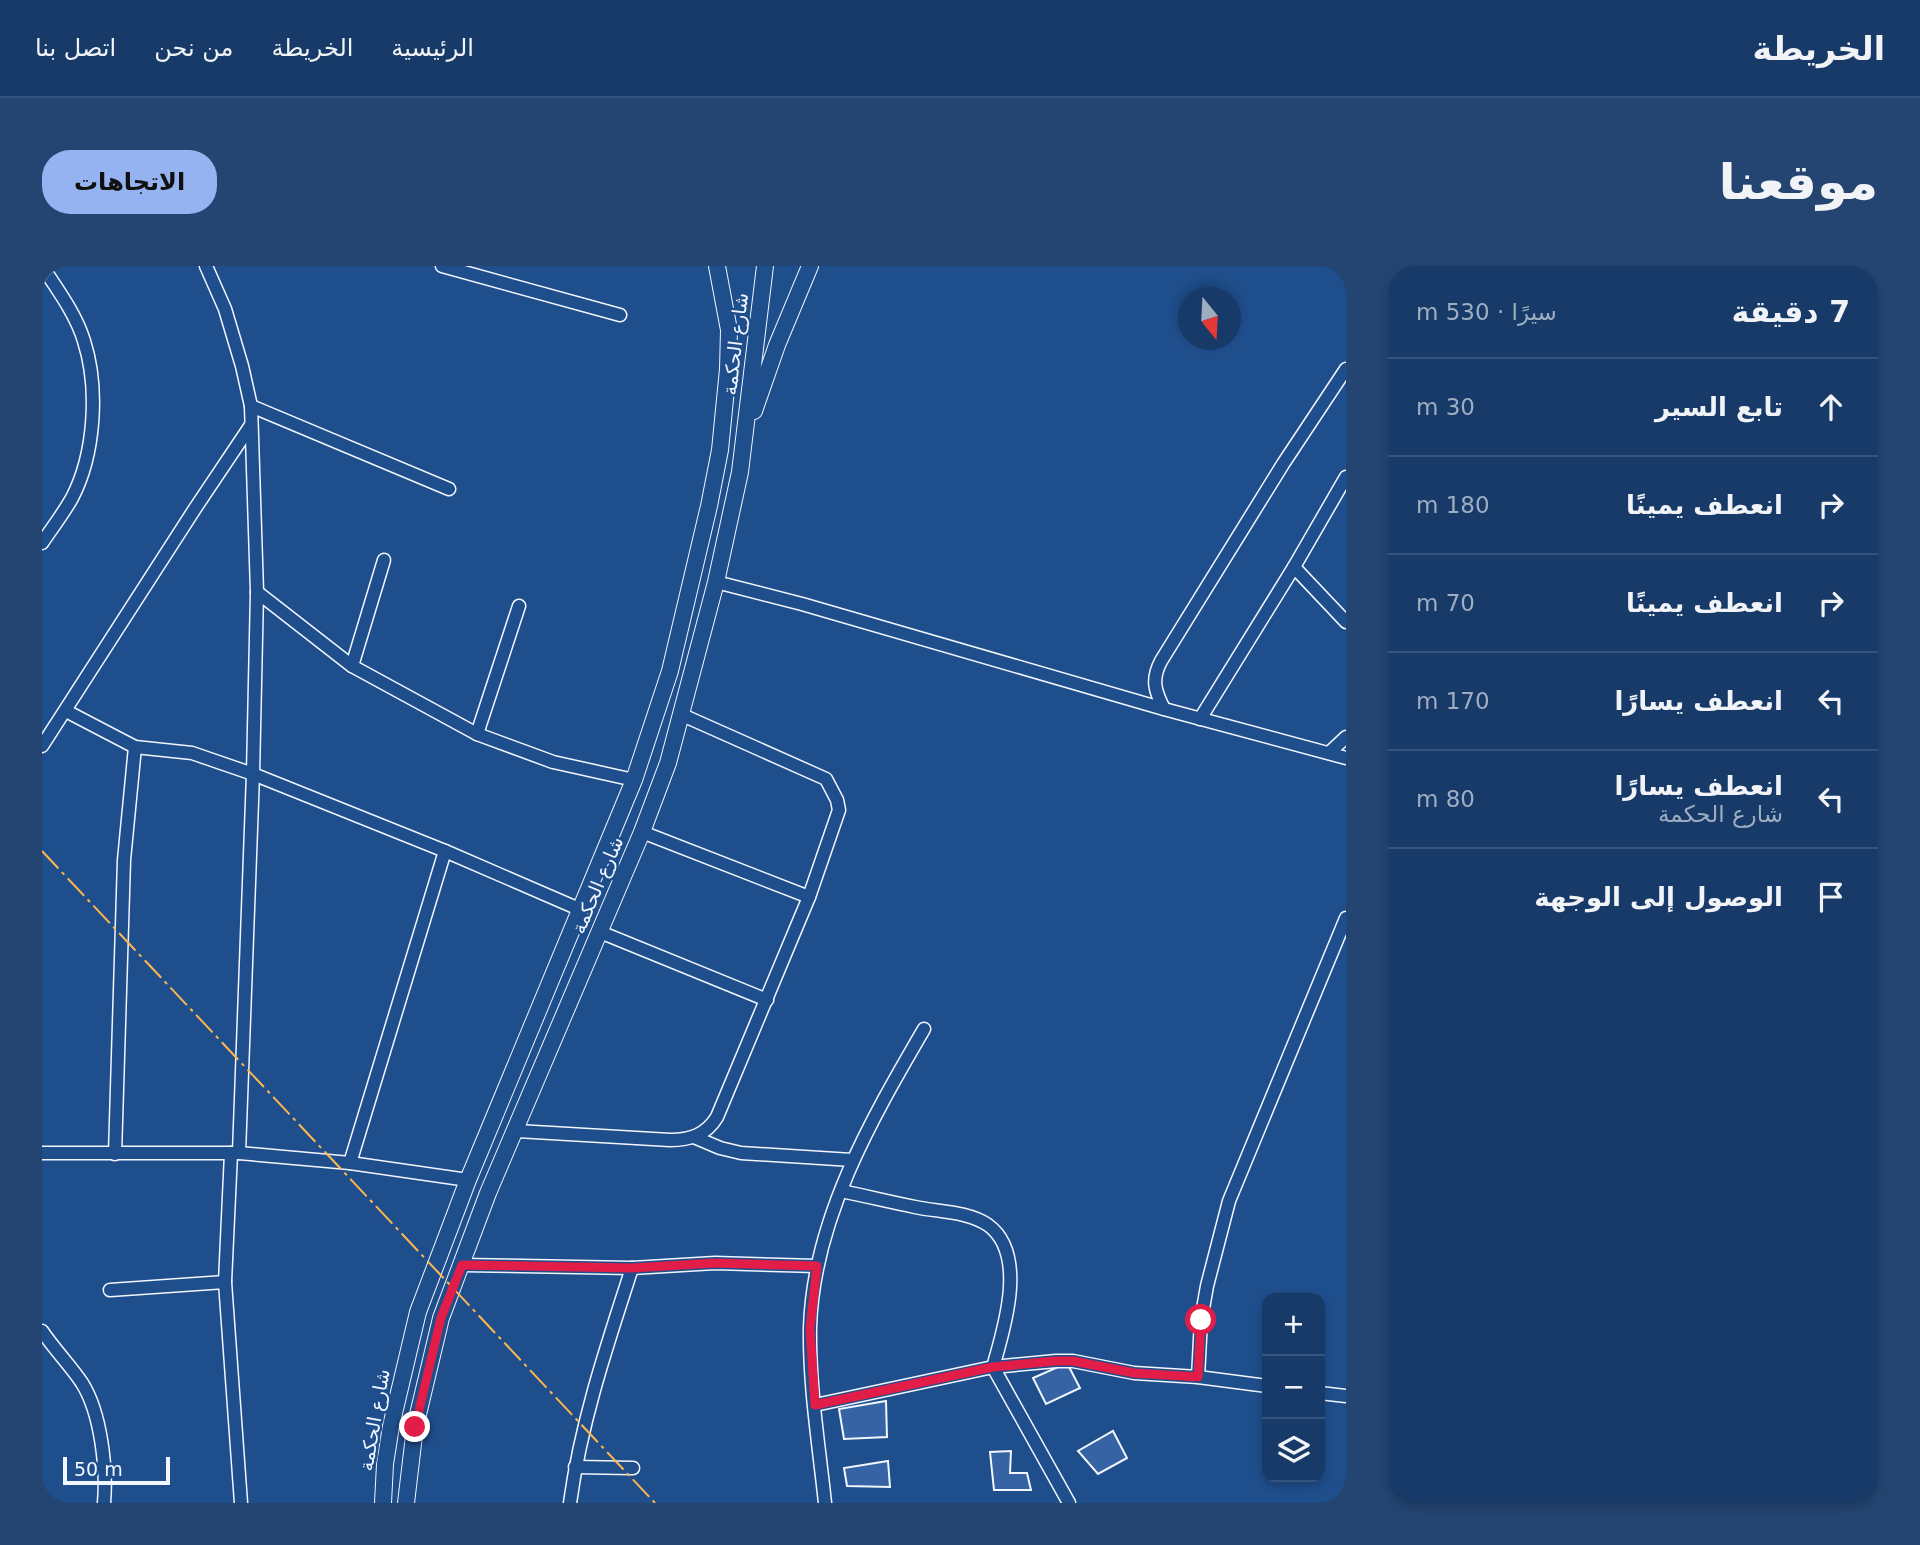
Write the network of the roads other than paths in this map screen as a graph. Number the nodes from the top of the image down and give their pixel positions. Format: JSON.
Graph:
{"nodes":[{"id":1,"x":42,"y":266,"type":"edge"},
{"id":2,"x":206,"y":266,"type":"edge"},
{"id":3,"x":442,"y":266,"type":"edge"},
{"id":4,"x":717,"y":266,"type":"edge"},
{"id":5,"x":765,"y":266,"type":"edge"},
{"id":6,"x":810,"y":266,"type":"edge"},
{"id":7,"x":620,"y":315,"type":"dead end"},
{"id":8,"x":1346,"y":369,"type":"edge"},
{"id":9,"x":251,"y":406,"type":"junction"},
{"id":10,"x":251,"y":425,"type":"junction"},
{"id":11,"x":746,"y":436,"type":"junction"},
{"id":12,"x":1346,"y":477,"type":"edge"},
{"id":13,"x":449,"y":489,"type":"dead end"},
{"id":14,"x":42,"y":543,"type":"edge"},
{"id":15,"x":384,"y":560,"type":"dead end"},
{"id":16,"x":1294,"y":567,"type":"junction"},
{"id":17,"x":716,"y":582,"type":"junction"},
{"id":18,"x":257,"y":592,"type":"junction"},
{"id":19,"x":519,"y":606,"type":"dead end"},
{"id":20,"x":1346,"y":622,"type":"edge"},
{"id":21,"x":352,"y":666,"type":"junction"},
{"id":22,"x":1164,"y":709,"type":"junction"},
{"id":23,"x":66,"y":711,"type":"junction"},
{"id":24,"x":680,"y":714,"type":"junction"},
{"id":25,"x":1200,"y":719,"type":"junction"},
{"id":26,"x":477,"y":734,"type":"junction"},
{"id":27,"x":1346,"y":737,"type":"edge"},
{"id":28,"x":42,"y":746,"type":"edge"},
{"id":29,"x":135,"y":747,"type":"junction"},
{"id":30,"x":1329,"y":753,"type":"junction"},
{"id":31,"x":1346,"y":758,"type":"edge"},
{"id":32,"x":253,"y":774,"type":"junction"},
{"id":33,"x":634,"y":780,"type":"junction"},
{"id":34,"x":642,"y":832,"type":"junction"},
{"id":35,"x":445,"y":850,"type":"junction"},
{"id":36,"x":809,"y":897,"type":"junction"},
{"id":37,"x":579,"y":909,"type":"junction"},
{"id":38,"x":1344,"y":926,"type":"edge"},
{"id":39,"x":600,"y":932,"type":"junction"},
{"id":40,"x":767,"y":1000,"type":"junction"},
{"id":41,"x":924,"y":1029,"type":"dead end"},
{"id":42,"x":517,"y":1131,"type":"junction"},
{"id":43,"x":694,"y":1137,"type":"junction"},
{"id":44,"x":42,"y":1153,"type":"edge"},
{"id":45,"x":235,"y":1153,"type":"junction"},
{"id":46,"x":115,"y":1154,"type":"junction"},
{"id":47,"x":852,"y":1160,"type":"junction"},
{"id":48,"x":351,"y":1163,"type":"junction"},
{"id":49,"x":468,"y":1180,"type":"junction"},
{"id":50,"x":842,"y":1191,"type":"junction"},
{"id":51,"x":462,"y":1265,"type":"junction"},
{"id":52,"x":817,"y":1266,"type":"junction"},
{"id":53,"x":632,"y":1268,"type":"junction"},
{"id":54,"x":226,"y":1283,"type":"junction"},
{"id":55,"x":110,"y":1290,"type":"dead end"},
{"id":56,"x":42,"y":1331,"type":"edge"},
{"id":57,"x":993,"y":1367,"type":"junction"},
{"id":58,"x":1198,"y":1377,"type":"junction"},
{"id":59,"x":1262,"y":1385,"type":"edge"},
{"id":60,"x":1325,"y":1394,"type":"edge"},
{"id":61,"x":1346,"y":1396,"type":"edge"},
{"id":62,"x":815,"y":1405,"type":"junction"},
{"id":63,"x":575,"y":1467,"type":"junction"},
{"id":64,"x":633,"y":1468,"type":"dead end"},
{"id":65,"x":104,"y":1503,"type":"edge"},
{"id":66,"x":241,"y":1503,"type":"edge"},
{"id":67,"x":383,"y":1503,"type":"edge"},
{"id":68,"x":406,"y":1503,"type":"edge"},
{"id":69,"x":570,"y":1503,"type":"edge"},
{"id":70,"x":824,"y":1503,"type":"edge"},
{"id":71,"x":1069,"y":1503,"type":"edge"}],
"edges":[{"from":1,"to":14,"type":"street"},
{"from":2,"to":9,"type":"street"},
{"from":3,"to":7,"type":"street"},
{"from":4,"to":33,"type":"street","name":"شارع الحكمة"},
{"from":5,"to":11,"type":"street","name":"شارع الحكمة"},
{"from":6,"to":11,"type":"street"},
{"from":8,"to":22,"type":"street"},
{"from":9,"to":10,"type":"street"},
{"from":9,"to":13,"type":"street"},
{"from":10,"to":18,"type":"street"},
{"from":10,"to":23,"type":"street"},
{"from":11,"to":17,"type":"street","name":"شارع الحكمة"},
{"from":12,"to":16,"type":"street"},
{"from":15,"to":21,"type":"street"},
{"from":16,"to":20,"type":"street"},
{"from":16,"to":25,"type":"street"},
{"from":17,"to":22,"type":"street"},
{"from":17,"to":24,"type":"street","name":"شارع الحكمة"},
{"from":18,"to":21,"type":"street"},
{"from":18,"to":32,"type":"street"},
{"from":19,"to":26,"type":"street"},
{"from":21,"to":26,"type":"street"},
{"from":22,"to":25,"type":"street"},
{"from":23,"to":28,"type":"street"},
{"from":23,"to":29,"type":"street"},
{"from":24,"to":34,"type":"street","name":"شارع الحكمة"},
{"from":24,"to":36,"type":"street"},
{"from":25,"to":30,"type":"street"},
{"from":26,"to":33,"type":"street"},
{"from":27,"to":30,"type":"street"},
{"from":29,"to":32,"type":"street"},
{"from":29,"to":46,"type":"street"},
{"from":30,"to":31,"type":"street"},
{"from":32,"to":35,"type":"street"},
{"from":32,"to":45,"type":"street"},
{"from":33,"to":37,"type":"street","name":"شارع الحكمة"},
{"from":34,"to":36,"type":"street"},
{"from":34,"to":39,"type":"street","name":"شارع الحكمة"},
{"from":35,"to":37,"type":"street"},
{"from":35,"to":48,"type":"street"},
{"from":36,"to":40,"type":"street"},
{"from":37,"to":49,"type":"street","name":"شارع الحكمة"},
{"from":38,"to":58,"type":"street"},
{"from":39,"to":40,"type":"street"},
{"from":39,"to":42,"type":"street","name":"شارع الحكمة"},
{"from":40,"to":43,"type":"street"},
{"from":41,"to":47,"type":"street"},
{"from":42,"to":43,"type":"street"},
{"from":42,"to":51,"type":"street","name":"شارع الحكمة"},
{"from":43,"to":47,"type":"street"},
{"from":44,"to":46,"type":"street"},
{"from":45,"to":46,"type":"street"},
{"from":45,"to":48,"type":"street"},
{"from":45,"to":54,"type":"street"},
{"from":47,"to":50,"type":"street"},
{"from":48,"to":49,"type":"street"},
{"from":49,"to":67,"type":"street","name":"شارع الحكمة"},
{"from":50,"to":52,"type":"street"},
{"from":50,"to":57,"type":"street"},
{"from":51,"to":53,"type":"street"},
{"from":51,"to":68,"type":"street","name":"شارع الحكمة"},
{"from":52,"to":53,"type":"street"},
{"from":52,"to":62,"type":"street"},
{"from":53,"to":63,"type":"street"},
{"from":54,"to":55,"type":"street"},
{"from":54,"to":66,"type":"street"},
{"from":56,"to":65,"type":"street"},
{"from":57,"to":58,"type":"street"},
{"from":57,"to":62,"type":"street"},
{"from":57,"to":71,"type":"street"},
{"from":58,"to":59,"type":"street"},
{"from":60,"to":61,"type":"street"},
{"from":62,"to":70,"type":"street"},
{"from":63,"to":64,"type":"street"},
{"from":63,"to":69,"type":"street"}]}
